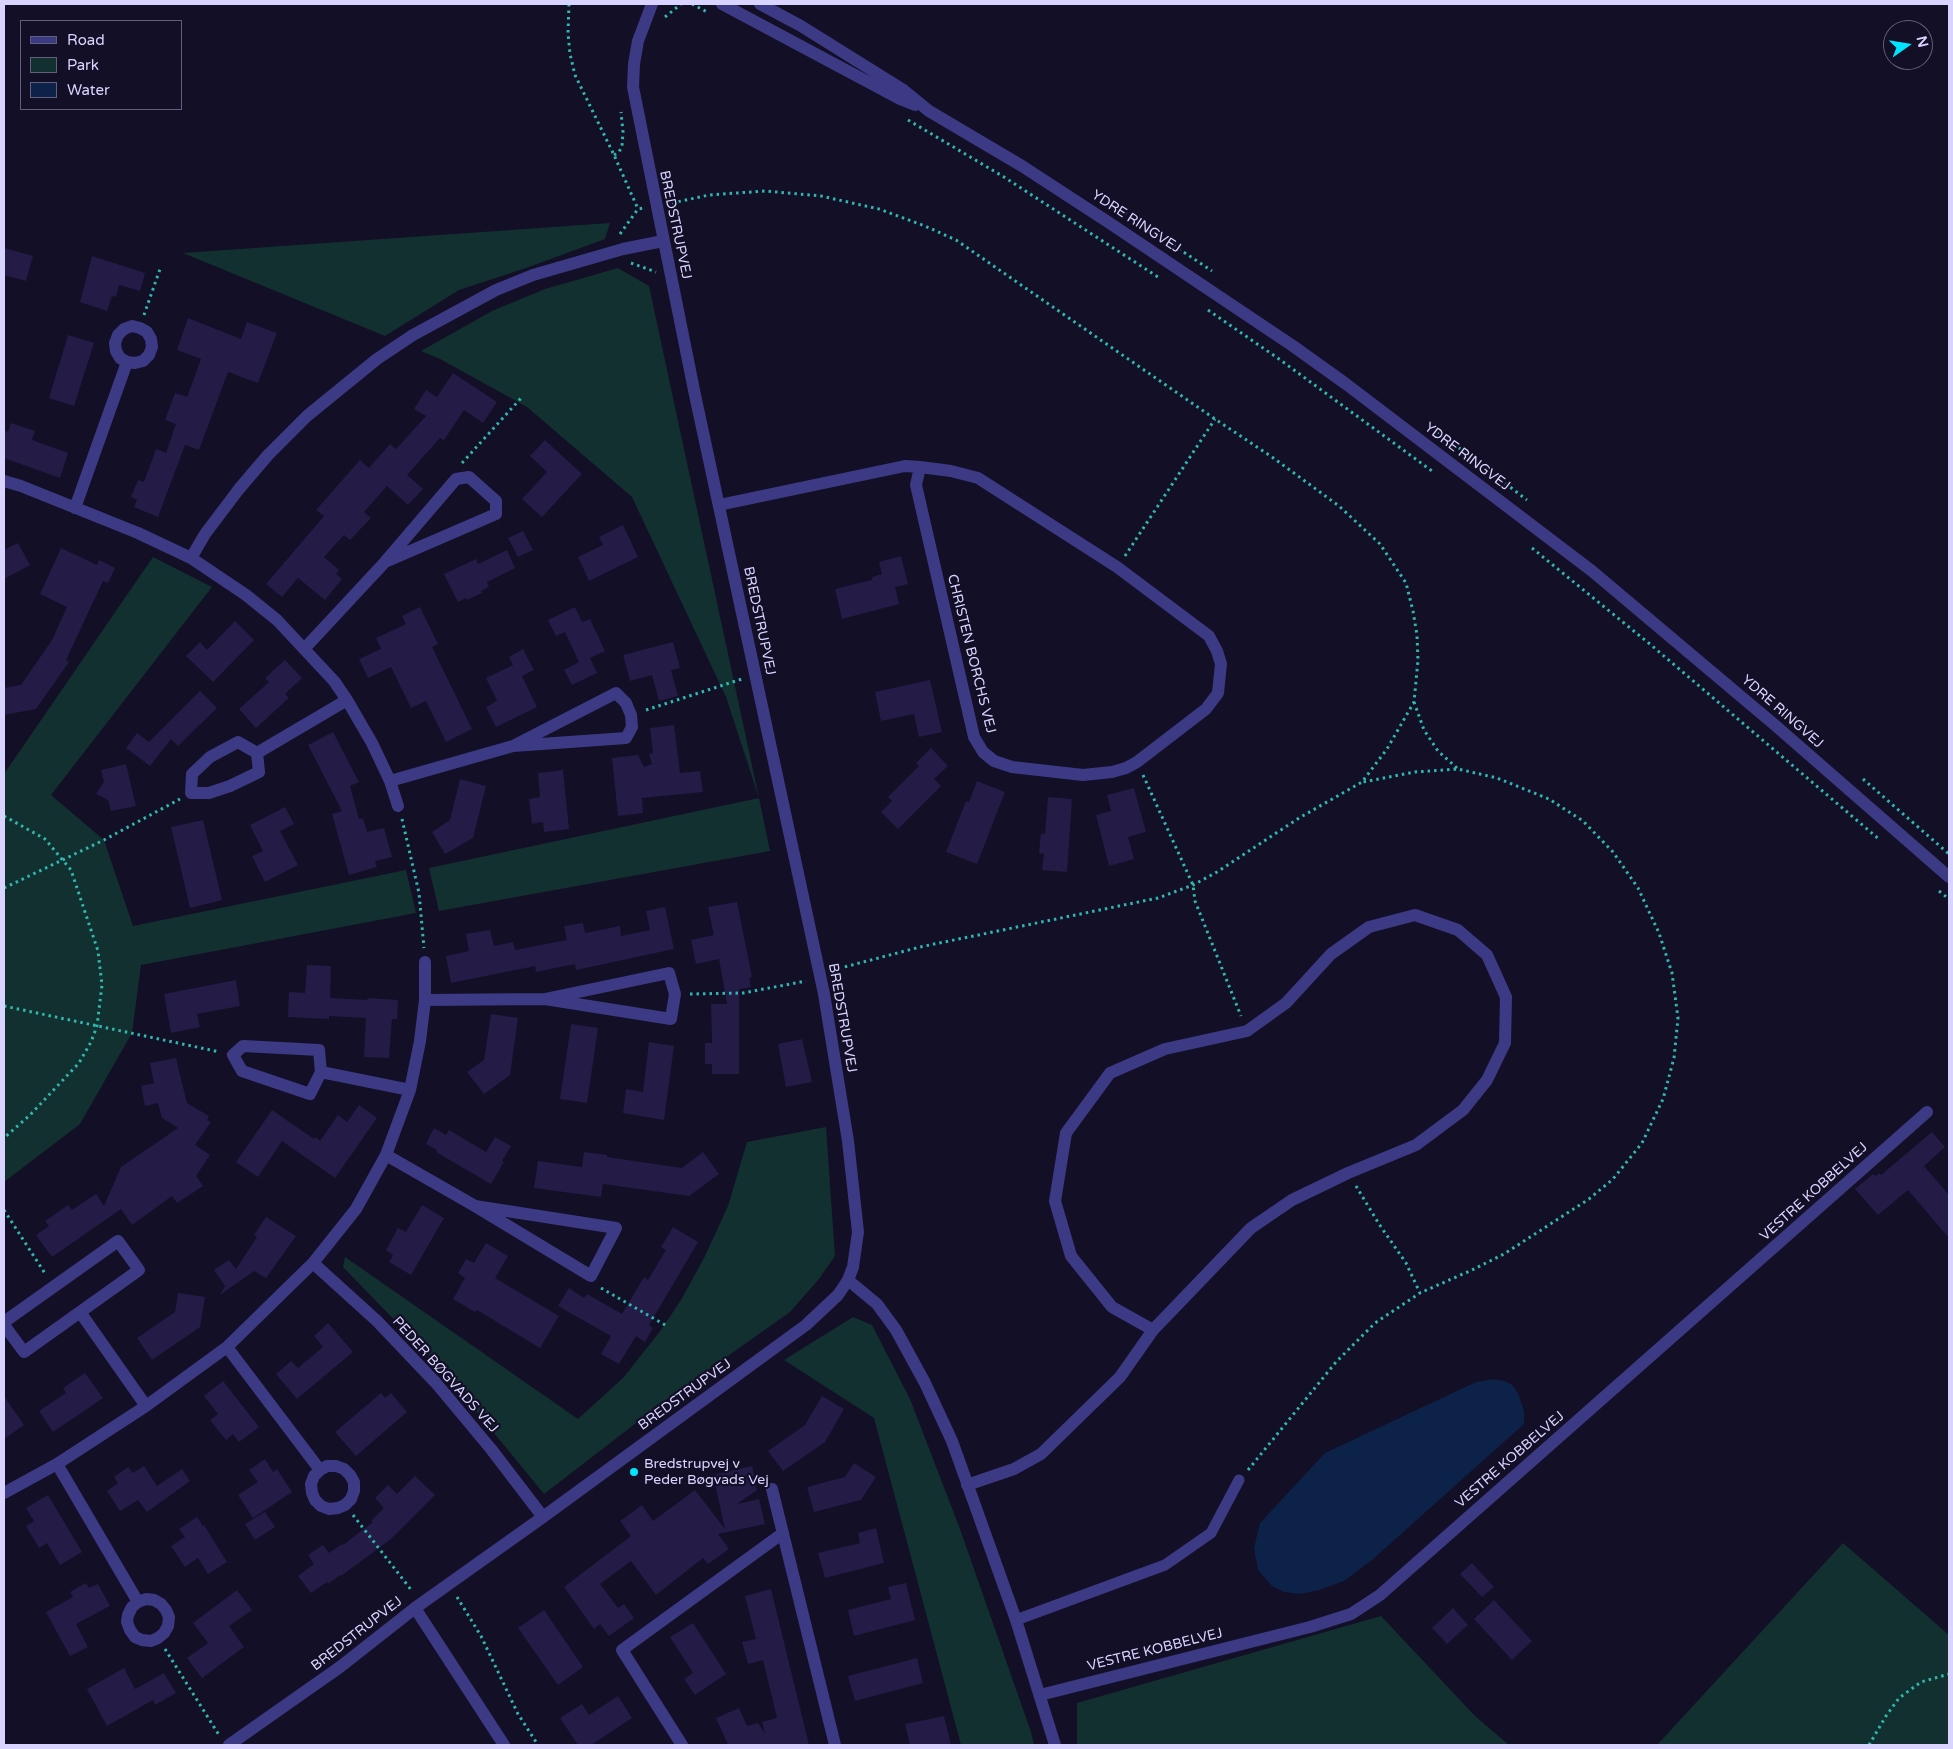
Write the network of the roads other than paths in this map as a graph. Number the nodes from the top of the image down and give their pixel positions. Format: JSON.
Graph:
{"nodes":[{"id":1,"x":652,"y":4,"type":"edge"},
{"id":2,"x":722,"y":4,"type":"edge"},
{"id":3,"x":760,"y":4,"type":"edge"},
{"id":4,"x":929,"y":111,"type":"junction"},
{"id":5,"x":663,"y":241,"type":"junction"},
{"id":6,"x":127,"y":362,"type":"junction"},
{"id":7,"x":920,"y":467,"type":"junction"},
{"id":8,"x":4,"y":481,"type":"edge"},
{"id":9,"x":719,"y":505,"type":"junction"},
{"id":10,"x":75,"y":508,"type":"junction"},
{"id":11,"x":191,"y":558,"type":"junction"},
{"id":12,"x":386,"y":562,"type":"junction"},
{"id":13,"x":304,"y":648,"type":"junction"},
{"id":14,"x":348,"y":700,"type":"junction"},
{"id":15,"x":513,"y":746,"type":"junction"},
{"id":16,"x":257,"y":753,"type":"junction"},
{"id":17,"x":390,"y":781,"type":"junction"},
{"id":18,"x":398,"y":806,"type":"road end"},
{"id":19,"x":1949,"y":877,"type":"edge"},
{"id":20,"x":424,"y":962,"type":"road end"},
{"id":21,"x":545,"y":999,"type":"junction"},
{"id":22,"x":425,"y":1000,"type":"junction"},
{"id":23,"x":321,"y":1072,"type":"junction"},
{"id":24,"x":410,"y":1090,"type":"junction"},
{"id":25,"x":1927,"y":1112,"type":"dead end"},
{"id":26,"x":386,"y":1155,"type":"junction"},
{"id":27,"x":475,"y":1206,"type":"junction"},
{"id":28,"x":314,"y":1263,"type":"junction"},
{"id":29,"x":848,"y":1280,"type":"junction"},
{"id":30,"x":80,"y":1312,"type":"junction"},
{"id":31,"x":4,"y":1323,"type":"edge"},
{"id":32,"x":1153,"y":1330,"type":"junction"},
{"id":33,"x":227,"y":1347,"type":"junction"},
{"id":34,"x":146,"y":1406,"type":"junction"},
{"id":35,"x":57,"y":1464,"type":"junction"},
{"id":36,"x":320,"y":1470,"type":"junction"},
{"id":37,"x":1240,"y":1480,"type":"road end"},
{"id":38,"x":967,"y":1485,"type":"junction"},
{"id":39,"x":772,"y":1489,"type":"dead end"},
{"id":40,"x":4,"y":1493,"type":"edge"},
{"id":41,"x":543,"y":1517,"type":"junction"},
{"id":42,"x":783,"y":1533,"type":"junction"},
{"id":43,"x":138,"y":1602,"type":"junction"},
{"id":44,"x":415,"y":1602,"type":"junction"},
{"id":45,"x":1016,"y":1620,"type":"junction"},
{"id":46,"x":1040,"y":1694,"type":"junction"},
{"id":47,"x":223,"y":1742,"type":"edge"},
{"id":48,"x":504,"y":1745,"type":"edge"},
{"id":49,"x":682,"y":1745,"type":"edge"},
{"id":50,"x":835,"y":1745,"type":"edge"},
{"id":51,"x":1054,"y":1745,"type":"edge"}],
"edges":[{"from":1,"to":5,"type":"street","name":"BREDSTRUPVEJ"},
{"from":2,"to":4,"type":"street","name":"YDRE RINGVEJ"},
{"from":3,"to":4,"type":"street","name":"YDRE RINGVEJ"},
{"from":4,"to":19,"type":"street","name":"YDRE RINGVEJ"},
{"from":5,"to":9,"type":"street","name":"BREDSTRUPVEJ"},
{"from":5,"to":11,"type":"street"},
{"from":6,"to":6,"type":"street"},
{"from":6,"to":10,"type":"street"},
{"from":7,"to":7,"type":"street","name":"CHRISTEN BORCHS VEJ"},
{"from":7,"to":9,"type":"street","name":"CHRISTEN BORCHS VEJ"},
{"from":8,"to":10,"type":"street"},
{"from":9,"to":29,"type":"street","name":"BREDSTRUPVEJ"},
{"from":10,"to":11,"type":"street"},
{"from":11,"to":13,"type":"street"},
{"from":12,"to":12,"type":"street"},
{"from":12,"to":13,"type":"street"},
{"from":13,"to":14,"type":"street"},
{"from":14,"to":16,"type":"street"},
{"from":14,"to":17,"type":"street"},
{"from":15,"to":15,"type":"street"},
{"from":15,"to":17,"type":"street"},
{"from":16,"to":16,"type":"street"},
{"from":17,"to":18,"type":"street"},
{"from":20,"to":22,"type":"street"},
{"from":21,"to":21,"type":"street"},
{"from":21,"to":22,"type":"street"},
{"from":22,"to":24,"type":"street"},
{"from":23,"to":23,"type":"street"},
{"from":23,"to":24,"type":"street"},
{"from":24,"to":26,"type":"street"},
{"from":25,"to":46,"type":"street","name":"VESTRE KOBBELVEJ"},
{"from":26,"to":27,"type":"street"},
{"from":26,"to":28,"type":"street"},
{"from":27,"to":27,"type":"street"},
{"from":28,"to":33,"type":"street"},
{"from":28,"to":41,"type":"street","name":"PEDER BØGVADS VEJ"},
{"from":29,"to":38,"type":"street"},
{"from":29,"to":41,"type":"street","name":"BREDSTRUPVEJ"},
{"from":30,"to":31,"type":"street"},
{"from":30,"to":31,"type":"street"},
{"from":30,"to":34,"type":"street"},
{"from":32,"to":32,"type":"street"},
{"from":32,"to":38,"type":"street"},
{"from":33,"to":34,"type":"street"},
{"from":33,"to":36,"type":"street"},
{"from":34,"to":35,"type":"street"},
{"from":35,"to":40,"type":"street"},
{"from":35,"to":43,"type":"street"},
{"from":36,"to":36,"type":"street"},
{"from":37,"to":45,"type":"lane"},
{"from":38,"to":45,"type":"street"},
{"from":39,"to":42,"type":"street"},
{"from":41,"to":44,"type":"street","name":"BREDSTRUPVEJ"},
{"from":42,"to":49,"type":"street"},
{"from":42,"to":50,"type":"street"},
{"from":43,"to":43,"type":"street"},
{"from":44,"to":47,"type":"street","name":"BREDSTRUPVEJ"},
{"from":44,"to":48,"type":"street"},
{"from":45,"to":46,"type":"street"},
{"from":46,"to":51,"type":"street"}]}
